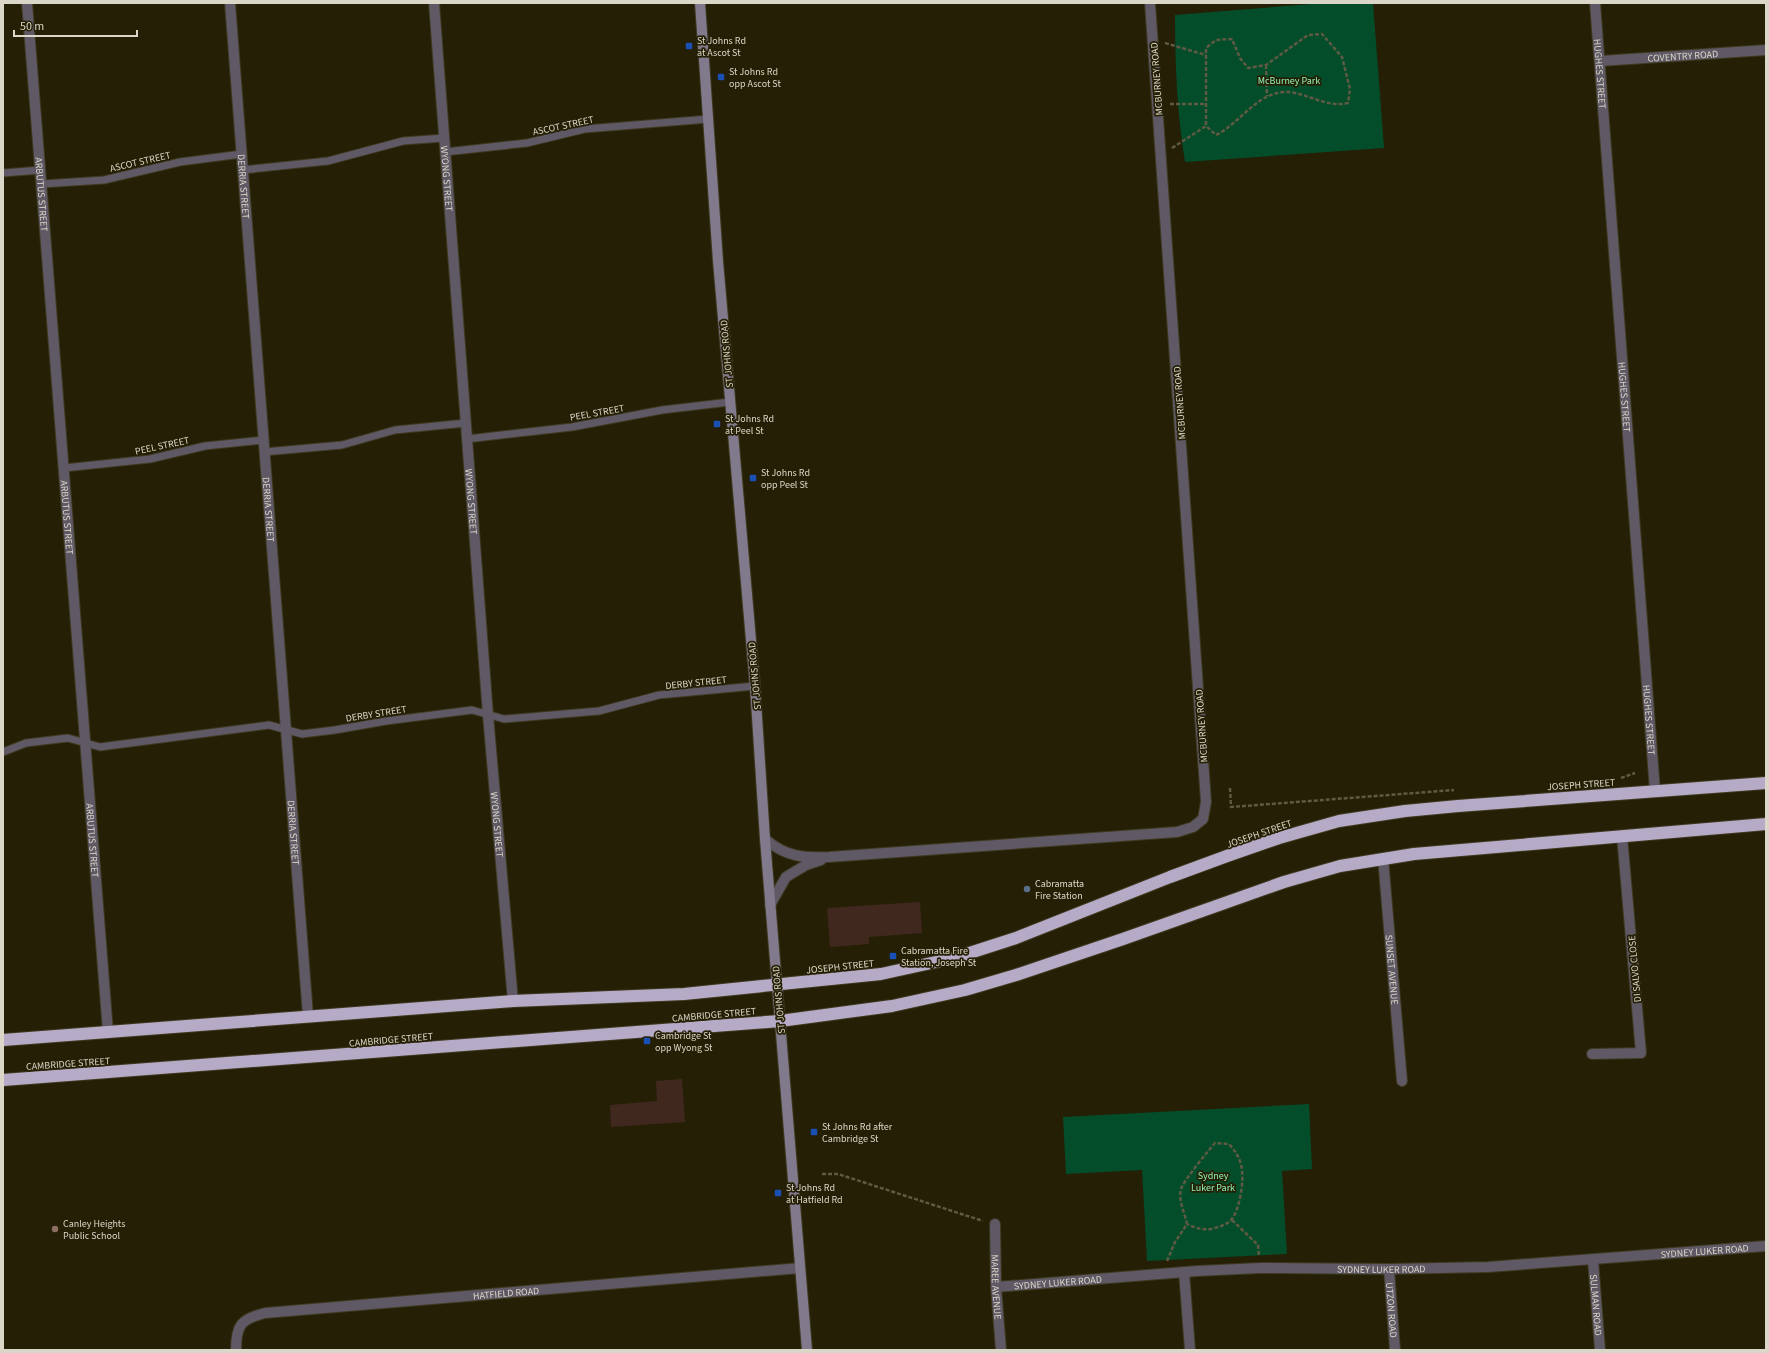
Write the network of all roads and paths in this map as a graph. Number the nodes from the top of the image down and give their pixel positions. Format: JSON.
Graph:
{"nodes":[{"id":1,"x":27,"y":3,"type":"edge"},
{"id":2,"x":230,"y":3,"type":"edge"},
{"id":3,"x":434,"y":3,"type":"edge"},
{"id":4,"x":700,"y":3,"type":"edge"},
{"id":5,"x":1150,"y":3,"type":"edge"},
{"id":6,"x":1595,"y":3,"type":"edge"},
{"id":7,"x":1153,"y":39,"type":"junction"},
{"id":8,"x":1766,"y":50,"type":"edge"},
{"id":9,"x":1206,"y":55,"type":"junction"},
{"id":10,"x":1600,"y":61,"type":"junction"},
{"id":11,"x":1266,"y":65,"type":"junction"},
{"id":12,"x":1267,"y":96,"type":"junction"},
{"id":13,"x":1206,"y":104,"type":"junction"},
{"id":14,"x":1158,"y":105,"type":"junction"},
{"id":15,"x":709,"y":119,"type":"junction"},
{"id":16,"x":1206,"y":126,"type":"junction"},
{"id":17,"x":444,"y":138,"type":"junction"},
{"id":18,"x":445,"y":152,"type":"junction"},
{"id":19,"x":242,"y":154,"type":"junction"},
{"id":20,"x":1161,"y":154,"type":"junction"},
{"id":21,"x":41,"y":170,"type":"junction"},
{"id":22,"x":243,"y":170,"type":"junction"},
{"id":23,"x":3,"y":173,"type":"edge"},
{"id":24,"x":42,"y":184,"type":"junction"},
{"id":25,"x":730,"y":402,"type":"junction"},
{"id":26,"x":466,"y":423,"type":"junction"},
{"id":27,"x":263,"y":440,"type":"junction"},
{"id":28,"x":467,"y":440,"type":"junction"},
{"id":29,"x":264,"y":452,"type":"junction"},
{"id":30,"x":64,"y":468,"type":"junction"},
{"id":31,"x":755,"y":686,"type":"junction"},
{"id":32,"x":488,"y":715,"type":"junction"},
{"id":33,"x":287,"y":730,"type":"junction"},
{"id":34,"x":86,"y":744,"type":"junction"},
{"id":35,"x":3,"y":752,"type":"edge"},
{"id":36,"x":1635,"y":773,"type":"dead end"},
{"id":37,"x":1615,"y":779,"type":"dead end"},
{"id":38,"x":1766,"y":783,"type":"edge"},
{"id":39,"x":1230,"y":788,"type":"dead end"},
{"id":40,"x":1458,"y":790,"type":"dead end"},
{"id":41,"x":1655,"y":791,"type":"junction"},
{"id":42,"x":1766,"y":824,"type":"edge"},
{"id":43,"x":1622,"y":836,"type":"junction"},
{"id":44,"x":765,"y":839,"type":"junction"},
{"id":45,"x":829,"y":857,"type":"junction"},
{"id":46,"x":1383,"y":858,"type":"junction"},
{"id":47,"x":770,"y":905,"type":"junction"},
{"id":48,"x":777,"y":985,"type":"junction"},
{"id":49,"x":513,"y":1000,"type":"junction"},
{"id":50,"x":308,"y":1016,"type":"junction"},
{"id":51,"x":780,"y":1021,"type":"junction"},
{"id":52,"x":108,"y":1032,"type":"junction"},
{"id":53,"x":3,"y":1040,"type":"edge"},
{"id":54,"x":1592,"y":1054,"type":"dead end"},
{"id":55,"x":3,"y":1080,"type":"edge"},
{"id":56,"x":1402,"y":1081,"type":"dead end"},
{"id":57,"x":822,"y":1174,"type":"dead end"},
{"id":58,"x":1232,"y":1220,"type":"junction"},
{"id":59,"x":995,"y":1224,"type":"joint"},
{"id":60,"x":1187,"y":1224,"type":"junction"},
{"id":61,"x":1766,"y":1246,"type":"edge"},
{"id":62,"x":1593,"y":1260,"type":"junction"},
{"id":63,"x":800,"y":1268,"type":"junction"},
{"id":64,"x":1260,"y":1268,"type":"junction"},
{"id":65,"x":1389,"y":1269,"type":"junction"},
{"id":66,"x":1184,"y":1272,"type":"junction"},
{"id":67,"x":1165,"y":1274,"type":"junction"},
{"id":68,"x":996,"y":1287,"type":"junction"},
{"id":69,"x":236,"y":1350,"type":"edge"},
{"id":70,"x":807,"y":1350,"type":"edge"},
{"id":71,"x":1001,"y":1350,"type":"edge"},
{"id":72,"x":1190,"y":1350,"type":"edge"},
{"id":73,"x":1395,"y":1350,"type":"edge"},
{"id":74,"x":1600,"y":1350,"type":"edge"}],
"edges":[{"from":1,"to":21,"type":"street","name":"ARBUTUS STREET"},
{"from":2,"to":19,"type":"street","name":"DERRIA STREET"},
{"from":3,"to":17,"type":"street","name":"WYONG STREET"},
{"from":4,"to":15,"type":"main road","name":"ST JOHNS ROAD"},
{"from":5,"to":7,"type":"street","name":"MCBURNEY ROAD"},
{"from":6,"to":10,"type":"street","name":"HUGHES STREET"},
{"from":7,"to":9,"type":"path"},
{"from":7,"to":14,"type":"street","name":"MCBURNEY ROAD"},
{"from":8,"to":10,"type":"street","name":"COVENTRY ROAD"},
{"from":9,"to":11,"type":"path"},
{"from":9,"to":13,"type":"path"},
{"from":10,"to":41,"type":"street","name":"HUGHES STREET"},
{"from":11,"to":12,"type":"path"},
{"from":11,"to":12,"type":"path"},
{"from":12,"to":16,"type":"path"},
{"from":13,"to":14,"type":"path"},
{"from":13,"to":16,"type":"path"},
{"from":14,"to":20,"type":"street","name":"MCBURNEY ROAD"},
{"from":15,"to":18,"type":"lane","name":"ASCOT STREET"},
{"from":15,"to":25,"type":"main road","name":"ST JOHNS ROAD"},
{"from":16,"to":20,"type":"path"},
{"from":17,"to":18,"type":"street","name":"WYONG STREET"},
{"from":17,"to":22,"type":"lane"},
{"from":18,"to":26,"type":"street","name":"WYONG STREET"},
{"from":19,"to":22,"type":"street","name":"DERRIA STREET"},
{"from":19,"to":24,"type":"lane","name":"ASCOT STREET"},
{"from":20,"to":45,"type":"street","name":"MCBURNEY ROAD"},
{"from":21,"to":23,"type":"lane"},
{"from":21,"to":24,"type":"street","name":"ARBUTUS STREET"},
{"from":22,"to":27,"type":"street","name":"DERRIA STREET"},
{"from":24,"to":30,"type":"street","name":"ARBUTUS STREET"},
{"from":25,"to":28,"type":"lane","name":"PEEL STREET"},
{"from":25,"to":31,"type":"main road","name":"ST JOHNS ROAD"},
{"from":26,"to":28,"type":"street","name":"WYONG STREET"},
{"from":26,"to":29,"type":"lane"},
{"from":27,"to":29,"type":"street","name":"DERRIA STREET"},
{"from":27,"to":30,"type":"lane","name":"PEEL STREET"},
{"from":28,"to":32,"type":"street","name":"WYONG STREET"},
{"from":29,"to":33,"type":"street","name":"DERRIA STREET"},
{"from":30,"to":34,"type":"street","name":"ARBUTUS STREET"},
{"from":31,"to":32,"type":"lane","name":"DERBY STREET"},
{"from":31,"to":44,"type":"main road","name":"ST JOHNS ROAD"},
{"from":32,"to":33,"type":"lane","name":"DERBY STREET"},
{"from":32,"to":49,"type":"street","name":"WYONG STREET"},
{"from":33,"to":34,"type":"lane","name":"DERBY STREET"},
{"from":33,"to":50,"type":"street","name":"DERRIA STREET"},
{"from":34,"to":35,"type":"lane","name":"DERBY STREET"},
{"from":34,"to":52,"type":"street","name":"ARBUTUS STREET"},
{"from":36,"to":37,"type":"path"},
{"from":38,"to":41,"type":"highway","name":"JOSEPH STREET"},
{"from":39,"to":40,"type":"path"},
{"from":41,"to":48,"type":"highway","name":"JOSEPH STREET"},
{"from":42,"to":43,"type":"highway"},
{"from":43,"to":46,"type":"highway"},
{"from":43,"to":54,"type":"street","name":"DI SALVO CLOSE"},
{"from":44,"to":45,"type":"street"},
{"from":44,"to":47,"type":"main road","name":"ST JOHNS ROAD"},
{"from":45,"to":47,"type":"street"},
{"from":46,"to":51,"type":"highway"},
{"from":46,"to":56,"type":"street","name":"SUNSET AVENUE"},
{"from":47,"to":48,"type":"main road","name":"ST JOHNS ROAD"},
{"from":48,"to":49,"type":"highway"},
{"from":48,"to":51,"type":"main road","name":"ST JOHNS ROAD"},
{"from":49,"to":50,"type":"highway"},
{"from":50,"to":52,"type":"highway"},
{"from":51,"to":55,"type":"highway","name":"CAMBRIDGE STREET"},
{"from":51,"to":63,"type":"main road","name":"ST JOHNS ROAD"},
{"from":52,"to":53,"type":"highway"},
{"from":57,"to":59,"type":"path"},
{"from":58,"to":60,"type":"path"},
{"from":58,"to":60,"type":"path"},
{"from":58,"to":64,"type":"path"},
{"from":59,"to":68,"type":"street","name":"MAREE AVENUE"},
{"from":60,"to":67,"type":"path"},
{"from":61,"to":62,"type":"street","name":"SYDNEY LUKER ROAD"},
{"from":62,"to":65,"type":"street","name":"SYDNEY LUKER ROAD"},
{"from":62,"to":74,"type":"street","name":"SULMAN ROAD"},
{"from":63,"to":69,"type":"street","name":"HATFIELD ROAD"},
{"from":63,"to":70,"type":"main road","name":"ST JOHNS ROAD"},
{"from":64,"to":65,"type":"street","name":"SYDNEY LUKER ROAD"},
{"from":64,"to":66,"type":"street","name":"SYDNEY LUKER ROAD"},
{"from":65,"to":73,"type":"street","name":"UTZON ROAD"},
{"from":66,"to":67,"type":"street","name":"SYDNEY LUKER ROAD"},
{"from":66,"to":72,"type":"street"},
{"from":67,"to":68,"type":"street","name":"SYDNEY LUKER ROAD"},
{"from":68,"to":71,"type":"street","name":"MAREE AVENUE"}]}
